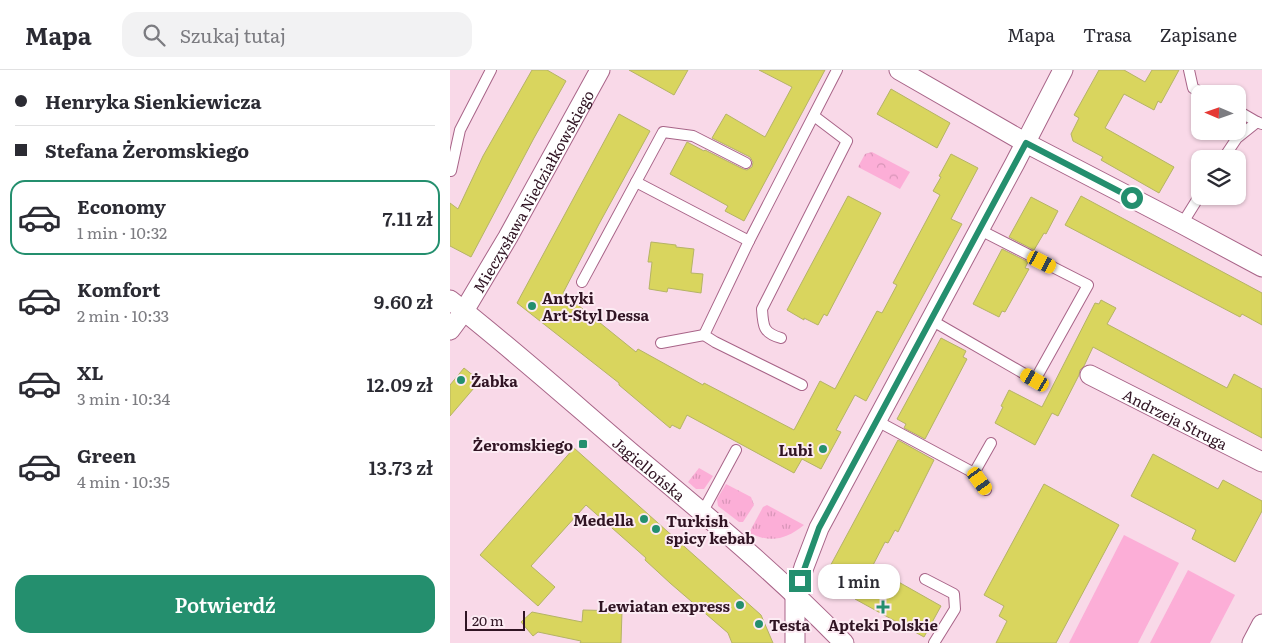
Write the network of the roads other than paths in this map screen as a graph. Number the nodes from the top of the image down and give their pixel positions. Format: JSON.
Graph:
{"nodes":[{"id":1,"x":492,"y":70,"type":"edge"},
{"id":2,"x":600,"y":70,"type":"edge"},
{"id":3,"x":837,"y":70,"type":"edge"},
{"id":4,"x":899,"y":70,"type":"edge"},
{"id":5,"x":1063,"y":70,"type":"edge"},
{"id":6,"x":1188,"y":70,"type":"edge"},
{"id":7,"x":1191,"y":85,"type":"edge"},
{"id":8,"x":1246,"y":115,"type":"edge"},
{"id":9,"x":814,"y":116,"type":"junction"},
{"id":10,"x":1260,"y":123,"type":"edge"},
{"id":11,"x":1026,"y":143,"type":"junction"},
{"id":12,"x":1229,"y":150,"type":"edge"},
{"id":13,"x":746,"y":163,"type":"dead end"},
{"id":14,"x":451,"y":172,"type":"dead end"},
{"id":15,"x":636,"y":182,"type":"junction"},
{"id":16,"x":1194,"y":205,"type":"edge"},
{"id":17,"x":1182,"y":224,"type":"junction"},
{"id":18,"x":980,"y":230,"type":"junction"},
{"id":19,"x":749,"y":241,"type":"junction"},
{"id":20,"x":1262,"y":267,"type":"edge"},
{"id":21,"x":582,"y":282,"type":"dead end"},
{"id":22,"x":457,"y":306,"type":"edge"},
{"id":23,"x":931,"y":320,"type":"junction"},
{"id":24,"x":450,"y":330,"type":"edge"},
{"id":25,"x":704,"y":335,"type":"junction"},
{"id":26,"x":781,"y":338,"type":"dead end"},
{"id":27,"x":661,"y":343,"type":"dead end"},
{"id":28,"x":1090,"y":375,"type":"dead end"},
{"id":29,"x":802,"y":385,"type":"dead end"},
{"id":30,"x":877,"y":421,"type":"junction"},
{"id":31,"x":991,"y":443,"type":"dead end"},
{"id":32,"x":736,"y":450,"type":"dead end"},
{"id":33,"x":1262,"y":462,"type":"edge"},
{"id":34,"x":974,"y":473,"type":"junction"},
{"id":35,"x":986,"y":490,"type":"dead end"},
{"id":36,"x":702,"y":512,"type":"junction"},
{"id":37,"x":925,"y":578,"type":"dead end"},
{"id":38,"x":795,"y":596,"type":"junction"},
{"id":39,"x":1262,"y":624,"type":"edge"},
{"id":40,"x":795,"y":643,"type":"edge"},
{"id":41,"x":844,"y":643,"type":"edge"},
{"id":42,"x":934,"y":643,"type":"edge"},
{"id":43,"x":1252,"y":643,"type":"edge"}],
"edges":[{"from":1,"to":14,"type":"lane"},
{"from":2,"to":22,"type":"street","name":"Mieczysława Niedziałkowskiego"},
{"from":3,"to":9,"type":"lane"},
{"from":4,"to":11,"type":"street"},
{"from":5,"to":11,"type":"street"},
{"from":6,"to":7,"type":"lane"},
{"from":8,"to":10,"type":"lane"},
{"from":9,"to":19,"type":"lane"},
{"from":9,"to":26,"type":"lane"},
{"from":10,"to":12,"type":"lane"},
{"from":11,"to":17,"type":"street"},
{"from":11,"to":18,"type":"street"},
{"from":13,"to":15,"type":"lane"},
{"from":15,"to":19,"type":"lane"},
{"from":15,"to":21,"type":"lane"},
{"from":16,"to":17,"type":"lane"},
{"from":17,"to":20,"type":"street"},
{"from":18,"to":23,"type":"street"},
{"from":18,"to":23,"type":"lane"},
{"from":19,"to":25,"type":"lane"},
{"from":22,"to":24,"type":"street","name":"Mieczysława Niedziałkowskiego"},
{"from":22,"to":36,"type":"street","name":"Jagiellońska"},
{"from":23,"to":30,"type":"street"},
{"from":25,"to":27,"type":"lane"},
{"from":25,"to":29,"type":"lane"},
{"from":28,"to":33,"type":"street","name":"Andrzeja Struga"},
{"from":30,"to":34,"type":"lane"},
{"from":30,"to":38,"type":"street"},
{"from":31,"to":34,"type":"lane"},
{"from":32,"to":36,"type":"lane"},
{"from":34,"to":35,"type":"lane"},
{"from":36,"to":38,"type":"street","name":"Jagiellońska"},
{"from":37,"to":42,"type":"lane"},
{"from":38,"to":40,"type":"street"},
{"from":38,"to":41,"type":"street","name":"Jagiellońska"},
{"from":39,"to":43,"type":"street"}]}
